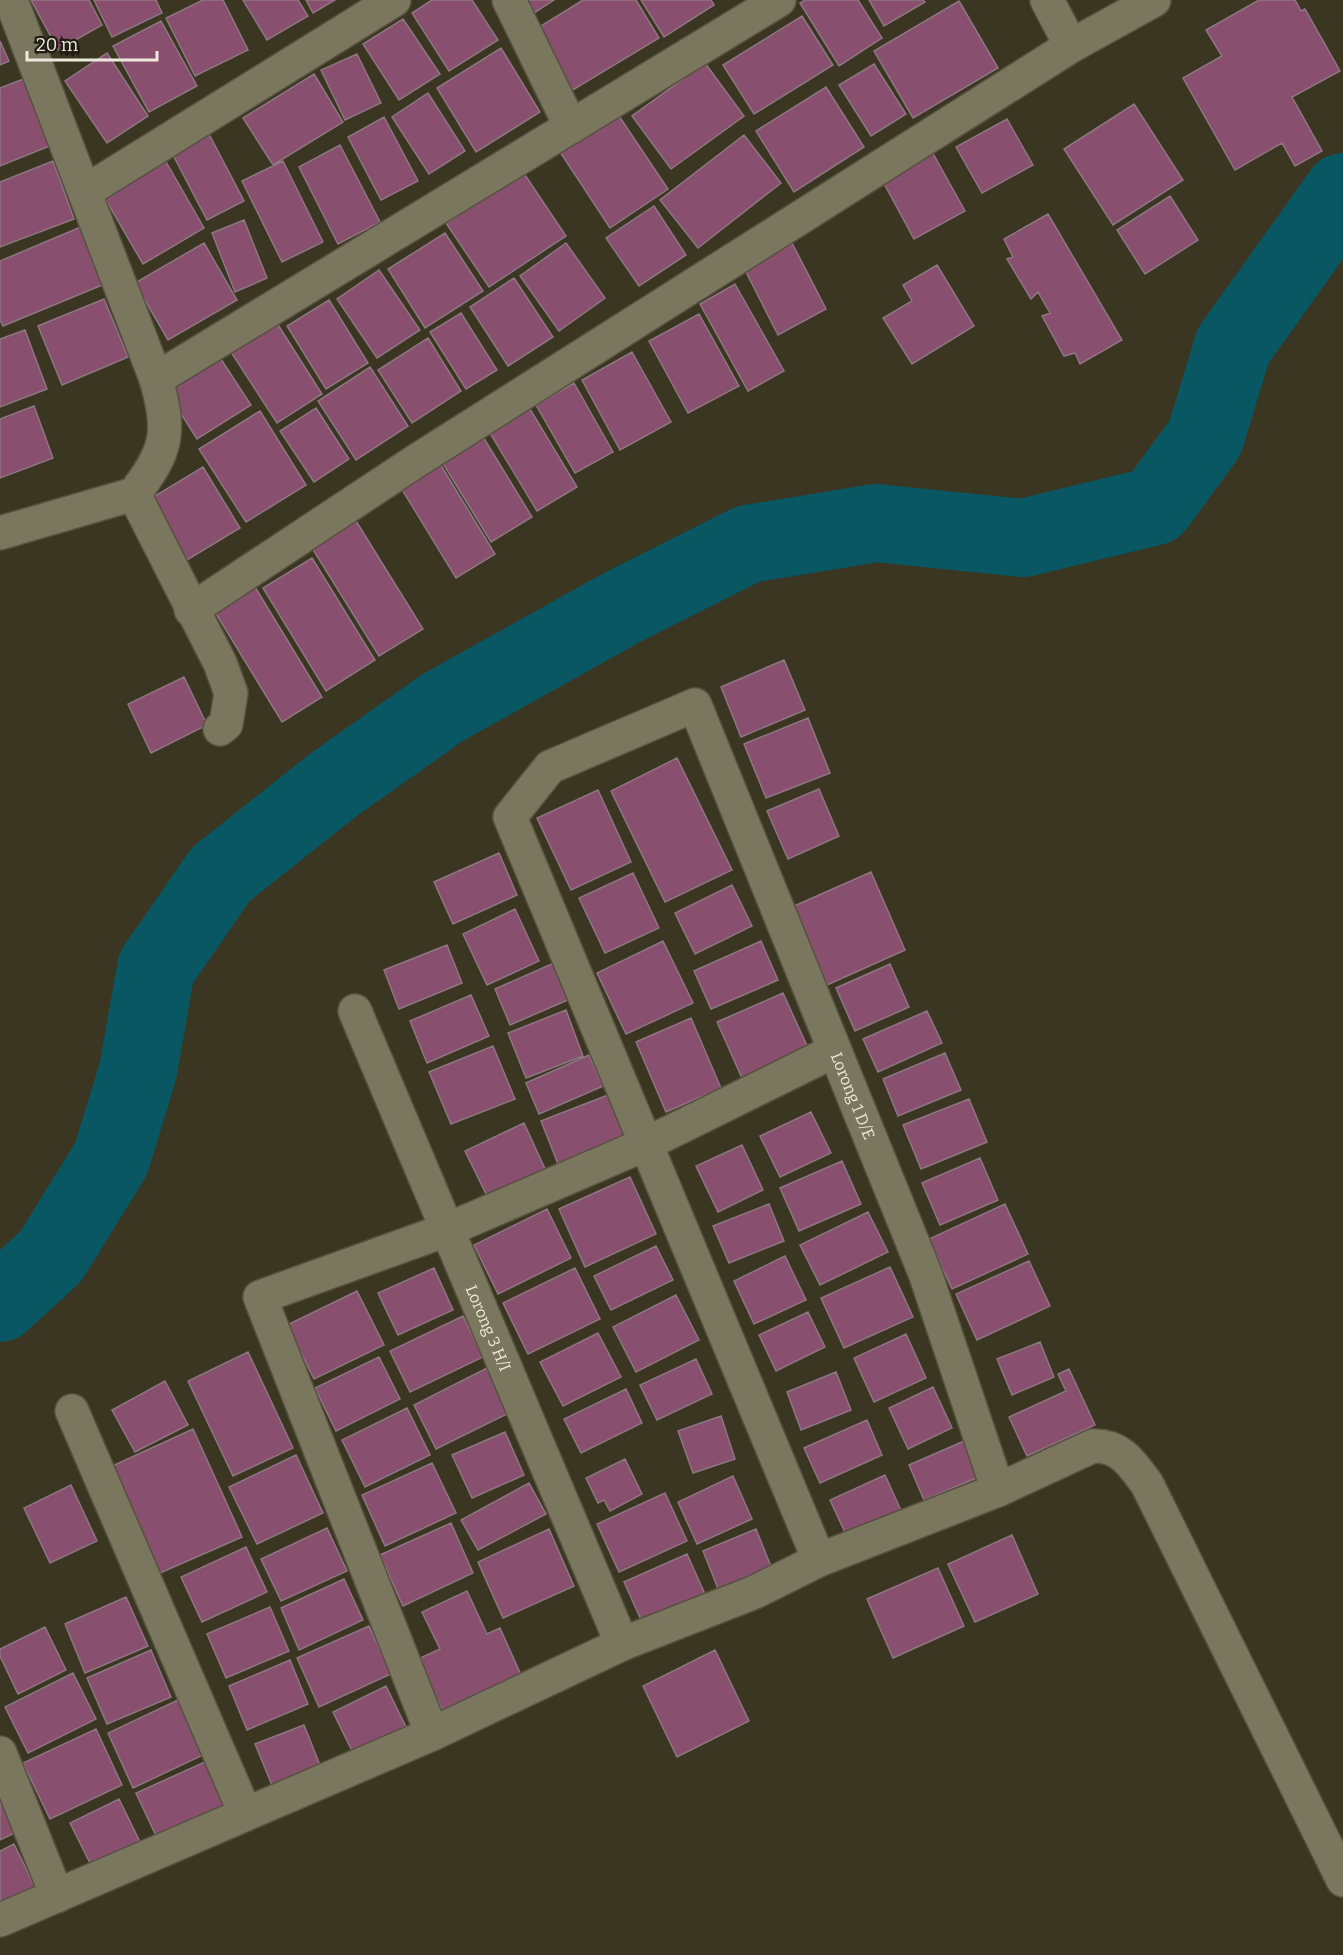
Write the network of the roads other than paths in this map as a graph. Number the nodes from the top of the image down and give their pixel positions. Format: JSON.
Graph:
{"nodes":[{"id":1,"x":11,"y":0,"type":"edge"},
{"id":2,"x":394,"y":0,"type":"edge"},
{"id":3,"x":509,"y":0,"type":"edge"},
{"id":4,"x":779,"y":0,"type":"edge"},
{"id":5,"x":1047,"y":0,"type":"edge"},
{"id":6,"x":1154,"y":0,"type":"edge"},
{"id":7,"x":1071,"y":46,"type":"junction"},
{"id":8,"x":571,"y":127,"type":"junction"},
{"id":9,"x":86,"y":191,"type":"junction"},
{"id":10,"x":156,"y":379,"type":"junction"},
{"id":11,"x":134,"y":494,"type":"junction"},
{"id":12,"x":0,"y":533,"type":"edge"},
{"id":13,"x":191,"y":610,"type":"junction"},
{"id":14,"x":220,"y":729,"type":"dead end"},
{"id":15,"x":356,"y":1011,"type":"dead end"},
{"id":16,"x":834,"y":1051,"type":"junction"},
{"id":17,"x":646,"y":1144,"type":"junction"},
{"id":18,"x":449,"y":1229,"type":"junction"},
{"id":19,"x":72,"y":1411,"type":"dead end"},
{"id":20,"x":998,"y":1490,"type":"junction"},
{"id":21,"x":819,"y":1560,"type":"junction"},
{"id":22,"x":622,"y":1644,"type":"junction"},
{"id":23,"x":432,"y":1734,"type":"junction"},
{"id":24,"x":0,"y":1754,"type":"edge"},
{"id":25,"x":245,"y":1813,"type":"junction"},
{"id":26,"x":1343,"y":1880,"type":"edge"},
{"id":27,"x":57,"y":1896,"type":"junction"},
{"id":28,"x":0,"y":1920,"type":"edge"}],
"edges":[{"from":1,"to":9,"type":"street"},
{"from":2,"to":9,"type":"street"},
{"from":3,"to":8,"type":"street"},
{"from":4,"to":8,"type":"street"},
{"from":5,"to":7,"type":"street"},
{"from":6,"to":7,"type":"street"},
{"from":7,"to":13,"type":"street"},
{"from":8,"to":10,"type":"street"},
{"from":9,"to":10,"type":"street"},
{"from":10,"to":11,"type":"street"},
{"from":11,"to":12,"type":"street"},
{"from":11,"to":13,"type":"street"},
{"from":13,"to":14,"type":"street"},
{"from":15,"to":18,"type":"street","name":"Lorong 3 H/I"},
{"from":16,"to":17,"type":"street"},
{"from":16,"to":17,"type":"street","name":"Lorong 1 D/E"},
{"from":16,"to":20,"type":"street","name":"Lorong 1 D/E"},
{"from":17,"to":18,"type":"street"},
{"from":17,"to":21,"type":"street"},
{"from":18,"to":22,"type":"street","name":"Lorong 3 H/I"},
{"from":18,"to":23,"type":"street"},
{"from":19,"to":25,"type":"street"},
{"from":20,"to":21,"type":"street"},
{"from":20,"to":26,"type":"street"},
{"from":21,"to":22,"type":"street"},
{"from":22,"to":23,"type":"street"},
{"from":23,"to":25,"type":"street"},
{"from":24,"to":27,"type":"street"},
{"from":25,"to":27,"type":"street"},
{"from":27,"to":28,"type":"street"}]}
